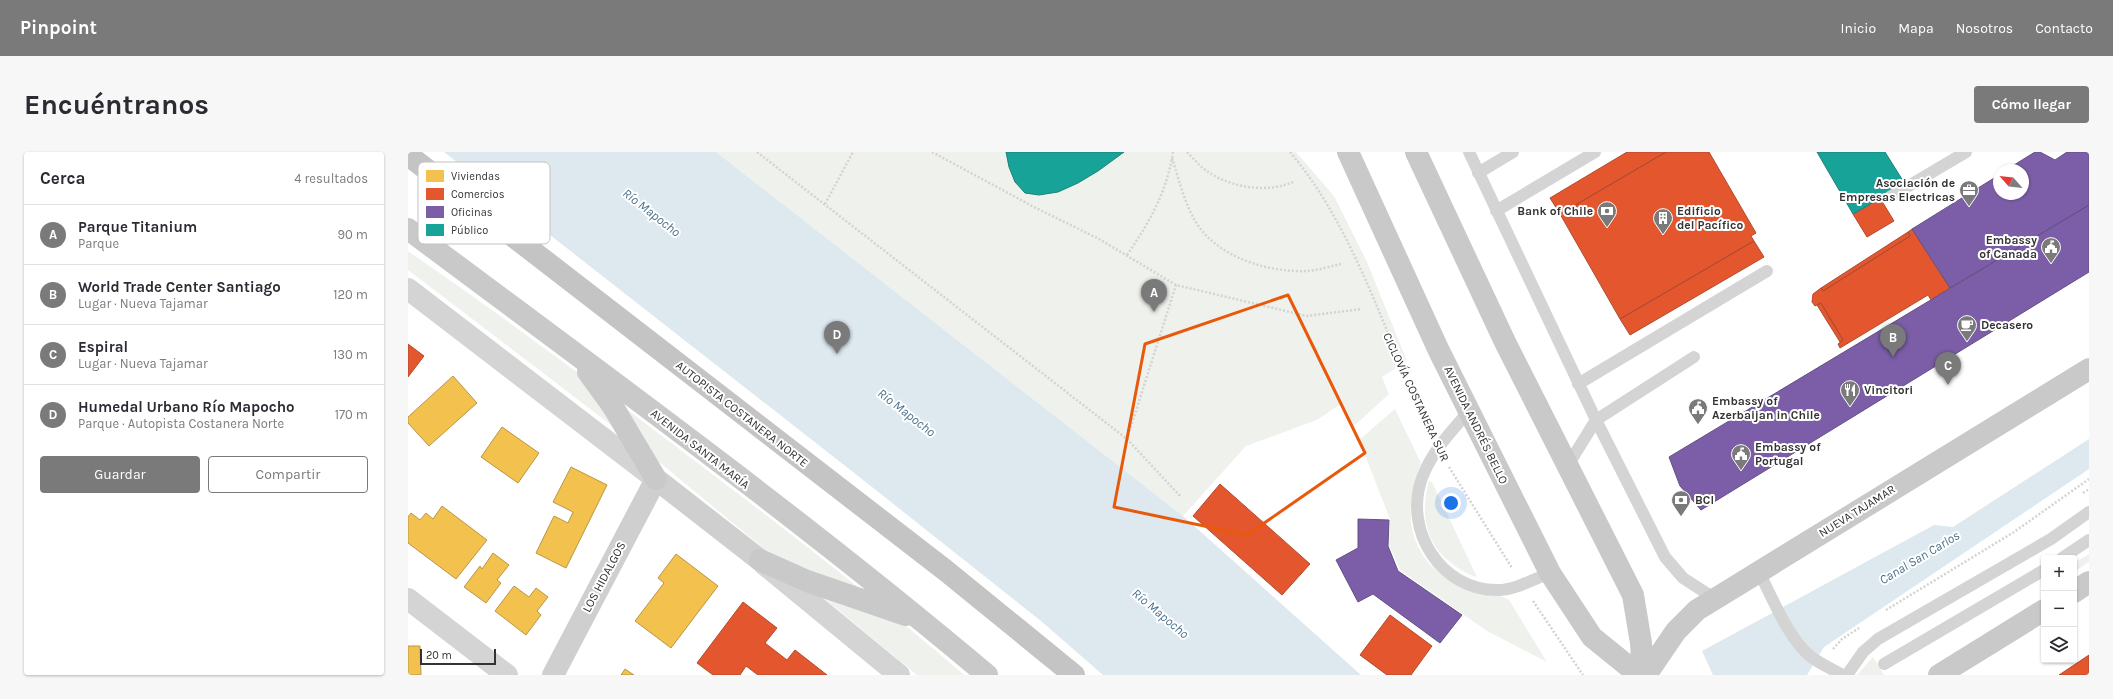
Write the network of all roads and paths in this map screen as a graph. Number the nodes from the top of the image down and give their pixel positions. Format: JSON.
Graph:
{"nodes":[{"id":1,"x":757,"y":152,"type":"edge"},
{"id":2,"x":853,"y":152,"type":"edge"},
{"id":3,"x":932,"y":152,"type":"edge"},
{"id":4,"x":1173,"y":152,"type":"edge"},
{"id":5,"x":1187,"y":152,"type":"edge"},
{"id":6,"x":1290,"y":152,"type":"edge"},
{"id":7,"x":1416,"y":152,"type":"edge"},
{"id":8,"x":1469,"y":152,"type":"edge"},
{"id":9,"x":1513,"y":152,"type":"edge"},
{"id":10,"x":1595,"y":152,"type":"edge"},
{"id":11,"x":1966,"y":152,"type":"edge"},
{"id":12,"x":1349,"y":154,"type":"edge"},
{"id":13,"x":408,"y":155,"type":"edge"},
{"id":14,"x":1172,"y":158,"type":"junction"},
{"id":15,"x":418,"y":163,"type":"edge"},
{"id":16,"x":1478,"y":173,"type":"junction"},
{"id":17,"x":1295,"y":181,"type":"dead end"},
{"id":18,"x":1890,"y":197,"type":"dead end"},
{"id":19,"x":825,"y":204,"type":"junction"},
{"id":20,"x":1496,"y":211,"type":"junction"},
{"id":21,"x":408,"y":230,"type":"edge"},
{"id":22,"x":418,"y":237,"type":"edge"},
{"id":23,"x":427,"y":244,"type":"edge"},
{"id":24,"x":523,"y":244,"type":"edge"},
{"id":25,"x":1126,"y":255,"type":"junction"},
{"id":26,"x":1341,"y":264,"type":"dead end"},
{"id":27,"x":1767,"y":272,"type":"dead end"},
{"id":28,"x":1176,"y":285,"type":"junction"},
{"id":29,"x":408,"y":289,"type":"edge"},
{"id":30,"x":1362,"y":309,"type":"dead end"},
{"id":31,"x":573,"y":352,"type":"junction"},
{"id":32,"x":1694,"y":357,"type":"dead end"},
{"id":33,"x":2089,"y":369,"type":"edge"},
{"id":34,"x":1578,"y":384,"type":"junction"},
{"id":35,"x":1469,"y":411,"type":"junction"},
{"id":36,"x":1596,"y":420,"type":"junction"},
{"id":37,"x":1127,"y":439,"type":"junction"},
{"id":38,"x":1438,"y":448,"type":"junction"},
{"id":39,"x":1568,"y":465,"type":"junction"},
{"id":40,"x":656,"y":479,"type":"junction"},
{"id":41,"x":2089,"y":479,"type":"edge"},
{"id":42,"x":1181,"y":497,"type":"dead end"},
{"id":43,"x":2089,"y":512,"type":"edge"},
{"id":44,"x":2089,"y":540,"type":"edge"},
{"id":45,"x":2066,"y":555,"type":"edge"},
{"id":46,"x":760,"y":560,"type":"junction"},
{"id":47,"x":1758,"y":572,"type":"junction"},
{"id":48,"x":2041,"y":572,"type":"edge"},
{"id":49,"x":1550,"y":573,"type":"junction"},
{"id":50,"x":2089,"y":582,"type":"edge"},
{"id":51,"x":1522,"y":584,"type":"junction"},
{"id":52,"x":2076,"y":591,"type":"edge"},
{"id":53,"x":1714,"y":598,"type":"junction"},
{"id":54,"x":408,"y":599,"type":"edge"},
{"id":55,"x":1883,"y":612,"type":"dead end"},
{"id":56,"x":2041,"y":612,"type":"edge"},
{"id":57,"x":922,"y":620,"type":"junction"},
{"id":58,"x":1864,"y":624,"type":"dead end"},
{"id":59,"x":1822,"y":664,"type":"junction"},
{"id":60,"x":1884,"y":664,"type":"dead end"},
{"id":61,"x":507,"y":675,"type":"edge"},
{"id":62,"x":553,"y":675,"type":"edge"},
{"id":63,"x":899,"y":675,"type":"edge"},
{"id":64,"x":987,"y":675,"type":"edge"},
{"id":65,"x":1074,"y":675,"type":"edge"},
{"id":66,"x":1583,"y":675,"type":"edge"},
{"id":67,"x":1639,"y":675,"type":"edge"},
{"id":68,"x":1645,"y":675,"type":"edge"},
{"id":69,"x":1843,"y":675,"type":"edge"},
{"id":70,"x":1847,"y":675,"type":"edge"},
{"id":71,"x":1939,"y":675,"type":"edge"}],
"edges":[{"from":1,"to":19,"type":"path"},
{"from":2,"to":19,"type":"path"},
{"from":3,"to":25,"type":"path"},
{"from":4,"to":14,"type":"path"},
{"from":5,"to":17,"type":"path"},
{"from":6,"to":38,"type":"path","name":"CICLOVÍA COSTANERA SUR"},
{"from":7,"to":39,"type":"main road"},
{"from":8,"to":16,"type":"lane"},
{"from":9,"to":16,"type":"lane"},
{"from":10,"to":20,"type":"lane"},
{"from":11,"to":18,"type":"lane"},
{"from":12,"to":35,"type":"main road","name":"AVENIDA ANDRÉS BELLO"},
{"from":13,"to":15,"type":"highway","name":"AUTOPISTA COSTANERA NORTE"},
{"from":14,"to":25,"type":"path"},
{"from":14,"to":26,"type":"path"},
{"from":16,"to":20,"type":"lane"},
{"from":19,"to":37,"type":"path"},
{"from":20,"to":34,"type":"lane"},
{"from":21,"to":22,"type":"main road","name":"AVENIDA SANTA MARÍA"},
{"from":23,"to":31,"type":"main road","name":"AVENIDA SANTA MARÍA"},
{"from":24,"to":65,"type":"highway","name":"AUTOPISTA COSTANERA NORTE"},
{"from":25,"to":28,"type":"path"},
{"from":27,"to":34,"type":"lane"},
{"from":28,"to":30,"type":"path"},
{"from":28,"to":37,"type":"path"},
{"from":29,"to":40,"type":"street"},
{"from":31,"to":40,"type":"main road"},
{"from":31,"to":57,"type":"main road","name":"AVENIDA SANTA MARÍA"},
{"from":32,"to":36,"type":"lane"},
{"from":33,"to":47,"type":"main road","name":"NUEVA TAJAMAR"},
{"from":34,"to":36,"type":"lane"},
{"from":35,"to":38,"type":"lane"},
{"from":35,"to":49,"type":"main road","name":"AVENIDA ANDRÉS BELLO"},
{"from":36,"to":39,"type":"lane"},
{"from":36,"to":53,"type":"lane"},
{"from":37,"to":42,"type":"path"},
{"from":38,"to":51,"type":"path","name":"CICLOVÍA COSTANERA SUR"},
{"from":38,"to":51,"type":"lane"},
{"from":39,"to":68,"type":"main road"},
{"from":40,"to":46,"type":"street"},
{"from":40,"to":62,"type":"street","name":"LOS HIDALGOS"},
{"from":41,"to":55,"type":"path"},
{"from":43,"to":70,"type":"lane"},
{"from":44,"to":45,"type":"lane"},
{"from":46,"to":57,"type":"main road"},
{"from":46,"to":63,"type":"street"},
{"from":47,"to":53,"type":"main road","name":"NUEVA TAJAMAR"},
{"from":47,"to":59,"type":"lane"},
{"from":48,"to":60,"type":"lane"},
{"from":49,"to":51,"type":"lane"},
{"from":49,"to":67,"type":"main road","name":"AVENIDA ANDRÉS BELLO"},
{"from":50,"to":52,"type":"main road"},
{"from":51,"to":66,"type":"path","name":"CICLOVÍA COSTANERA SUR"},
{"from":53,"to":68,"type":"main road","name":"NUEVA TAJAMAR"},
{"from":54,"to":61,"type":"street"},
{"from":56,"to":71,"type":"main road"},
{"from":57,"to":64,"type":"main road","name":"AVENIDA SANTA MARÍA"},
{"from":58,"to":59,"type":"path"},
{"from":59,"to":69,"type":"lane"}]}
